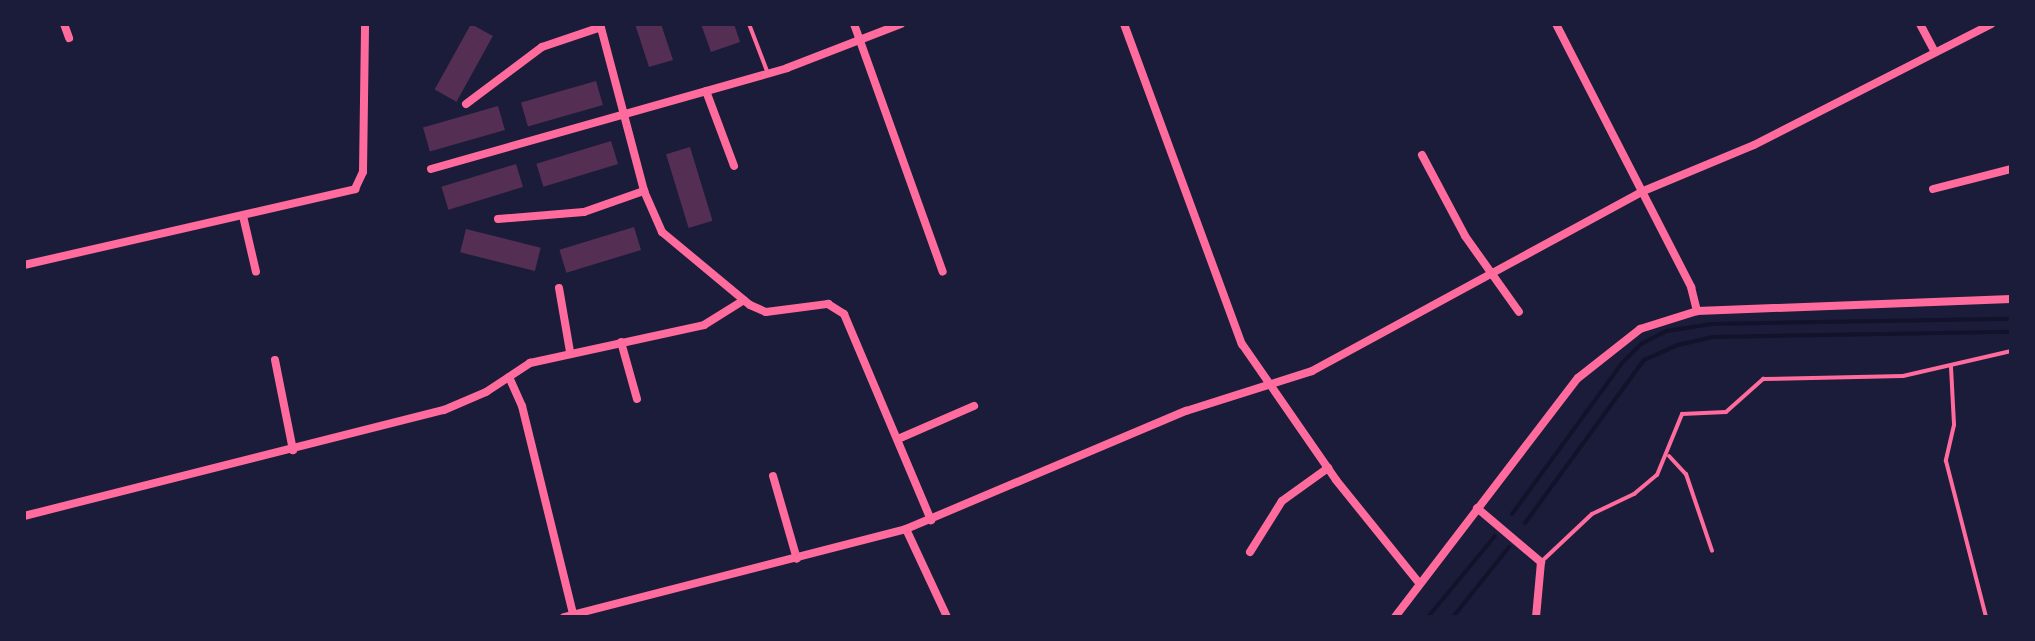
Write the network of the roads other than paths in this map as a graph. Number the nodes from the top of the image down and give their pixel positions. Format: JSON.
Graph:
{"nodes":[{"id":1,"x":64,"y":24,"type":"edge"},
{"id":2,"x":365,"y":24,"type":"edge"},
{"id":3,"x":749,"y":24,"type":"edge"},
{"id":4,"x":854,"y":24,"type":"edge"},
{"id":5,"x":901,"y":24,"type":"edge"},
{"id":6,"x":1124,"y":24,"type":"edge"},
{"id":7,"x":1556,"y":24,"type":"edge"},
{"id":8,"x":1920,"y":24,"type":"edge"},
{"id":9,"x":1991,"y":24,"type":"edge"},
{"id":10,"x":600,"y":25,"type":"edge"},
{"id":11,"x":69,"y":38,"type":"dead end"},
{"id":12,"x":860,"y":40,"type":"junction"},
{"id":13,"x":1935,"y":52,"type":"junction"},
{"id":14,"x":768,"y":74,"type":"junction"},
{"id":15,"x":706,"y":91,"type":"junction"},
{"id":16,"x":466,"y":104,"type":"dead end"},
{"id":17,"x":622,"y":114,"type":"junction"},
{"id":18,"x":1422,"y":155,"type":"dead end"},
{"id":19,"x":734,"y":166,"type":"dead end"},
{"id":20,"x":431,"y":169,"type":"dead end"},
{"id":21,"x":2011,"y":169,"type":"edge"},
{"id":22,"x":1933,"y":189,"type":"dead end"},
{"id":23,"x":644,"y":191,"type":"junction"},
{"id":24,"x":1641,"y":192,"type":"junction"},
{"id":25,"x":243,"y":216,"type":"junction"},
{"id":26,"x":498,"y":219,"type":"dead end"},
{"id":27,"x":24,"y":265,"type":"edge"},
{"id":28,"x":1490,"y":271,"type":"junction"},
{"id":29,"x":256,"y":272,"type":"dead end"},
{"id":30,"x":943,"y":272,"type":"dead end"},
{"id":31,"x":559,"y":288,"type":"dead end"},
{"id":32,"x":2011,"y":299,"type":"edge"},
{"id":33,"x":744,"y":300,"type":"junction"},
{"id":34,"x":1697,"y":311,"type":"junction"},
{"id":35,"x":1519,"y":312,"type":"dead end"},
{"id":36,"x":621,"y":342,"type":"junction"},
{"id":37,"x":2011,"y":351,"type":"edge"},
{"id":38,"x":570,"y":352,"type":"junction"},
{"id":39,"x":275,"y":360,"type":"dead end"},
{"id":40,"x":1951,"y":367,"type":"junction"},
{"id":41,"x":509,"y":377,"type":"junction"},
{"id":42,"x":1267,"y":385,"type":"junction"},
{"id":43,"x":637,"y":399,"type":"dead end"},
{"id":44,"x":974,"y":406,"type":"dead end"},
{"id":45,"x":898,"y":439,"type":"junction"},
{"id":46,"x":293,"y":450,"type":"junction"},
{"id":47,"x":1669,"y":456,"type":"junction"},
{"id":48,"x":1328,"y":468,"type":"junction"},
{"id":49,"x":773,"y":476,"type":"dead end"},
{"id":50,"x":1477,"y":508,"type":"junction"},
{"id":51,"x":24,"y":516,"type":"edge"},
{"id":52,"x":931,"y":520,"type":"junction"},
{"id":53,"x":906,"y":529,"type":"junction"},
{"id":54,"x":1712,"y":551,"type":"dead end"},
{"id":55,"x":1250,"y":552,"type":"dead end"},
{"id":56,"x":797,"y":559,"type":"junction"},
{"id":57,"x":1541,"y":562,"type":"junction"},
{"id":58,"x":1419,"y":583,"type":"junction"},
{"id":59,"x":570,"y":616,"type":"edge"},
{"id":60,"x":947,"y":617,"type":"edge"},
{"id":61,"x":1395,"y":617,"type":"edge"},
{"id":62,"x":1536,"y":617,"type":"edge"},
{"id":63,"x":1986,"y":617,"type":"edge"}],
"edges":[{"from":1,"to":11,"type":"street"},
{"from":2,"to":25,"type":"street"},
{"from":3,"to":14,"type":"lane"},
{"from":4,"to":12,"type":"street"},
{"from":5,"to":12,"type":"street"},
{"from":6,"to":42,"type":"street"},
{"from":7,"to":24,"type":"street"},
{"from":8,"to":13,"type":"street"},
{"from":9,"to":13,"type":"street"},
{"from":10,"to":16,"type":"street"},
{"from":10,"to":17,"type":"street"},
{"from":12,"to":14,"type":"street"},
{"from":12,"to":30,"type":"street"},
{"from":13,"to":24,"type":"street"},
{"from":14,"to":15,"type":"street"},
{"from":15,"to":17,"type":"street"},
{"from":15,"to":19,"type":"street"},
{"from":17,"to":20,"type":"street"},
{"from":17,"to":23,"type":"street"},
{"from":18,"to":28,"type":"street"},
{"from":21,"to":22,"type":"street"},
{"from":23,"to":26,"type":"street"},
{"from":23,"to":33,"type":"street"},
{"from":24,"to":28,"type":"street"},
{"from":24,"to":34,"type":"street"},
{"from":25,"to":27,"type":"street"},
{"from":25,"to":29,"type":"street"},
{"from":28,"to":35,"type":"street"},
{"from":28,"to":42,"type":"street"},
{"from":31,"to":38,"type":"street"},
{"from":32,"to":34,"type":"street"},
{"from":33,"to":36,"type":"street"},
{"from":33,"to":45,"type":"street"},
{"from":34,"to":50,"type":"street"},
{"from":36,"to":38,"type":"street"},
{"from":36,"to":43,"type":"street"},
{"from":37,"to":40,"type":"lane"},
{"from":38,"to":41,"type":"street"},
{"from":39,"to":46,"type":"street"},
{"from":40,"to":47,"type":"lane"},
{"from":40,"to":63,"type":"lane"},
{"from":41,"to":46,"type":"street"},
{"from":41,"to":59,"type":"street"},
{"from":42,"to":48,"type":"street"},
{"from":42,"to":52,"type":"street"},
{"from":44,"to":45,"type":"street"},
{"from":45,"to":52,"type":"street"},
{"from":46,"to":51,"type":"street"},
{"from":47,"to":54,"type":"lane"},
{"from":47,"to":57,"type":"lane"},
{"from":48,"to":55,"type":"street"},
{"from":48,"to":58,"type":"street"},
{"from":49,"to":56,"type":"street"},
{"from":50,"to":57,"type":"street"},
{"from":50,"to":58,"type":"street"},
{"from":52,"to":53,"type":"street"},
{"from":53,"to":56,"type":"street"},
{"from":53,"to":60,"type":"street"},
{"from":56,"to":59,"type":"street"},
{"from":57,"to":62,"type":"street"},
{"from":58,"to":61,"type":"street"}]}
